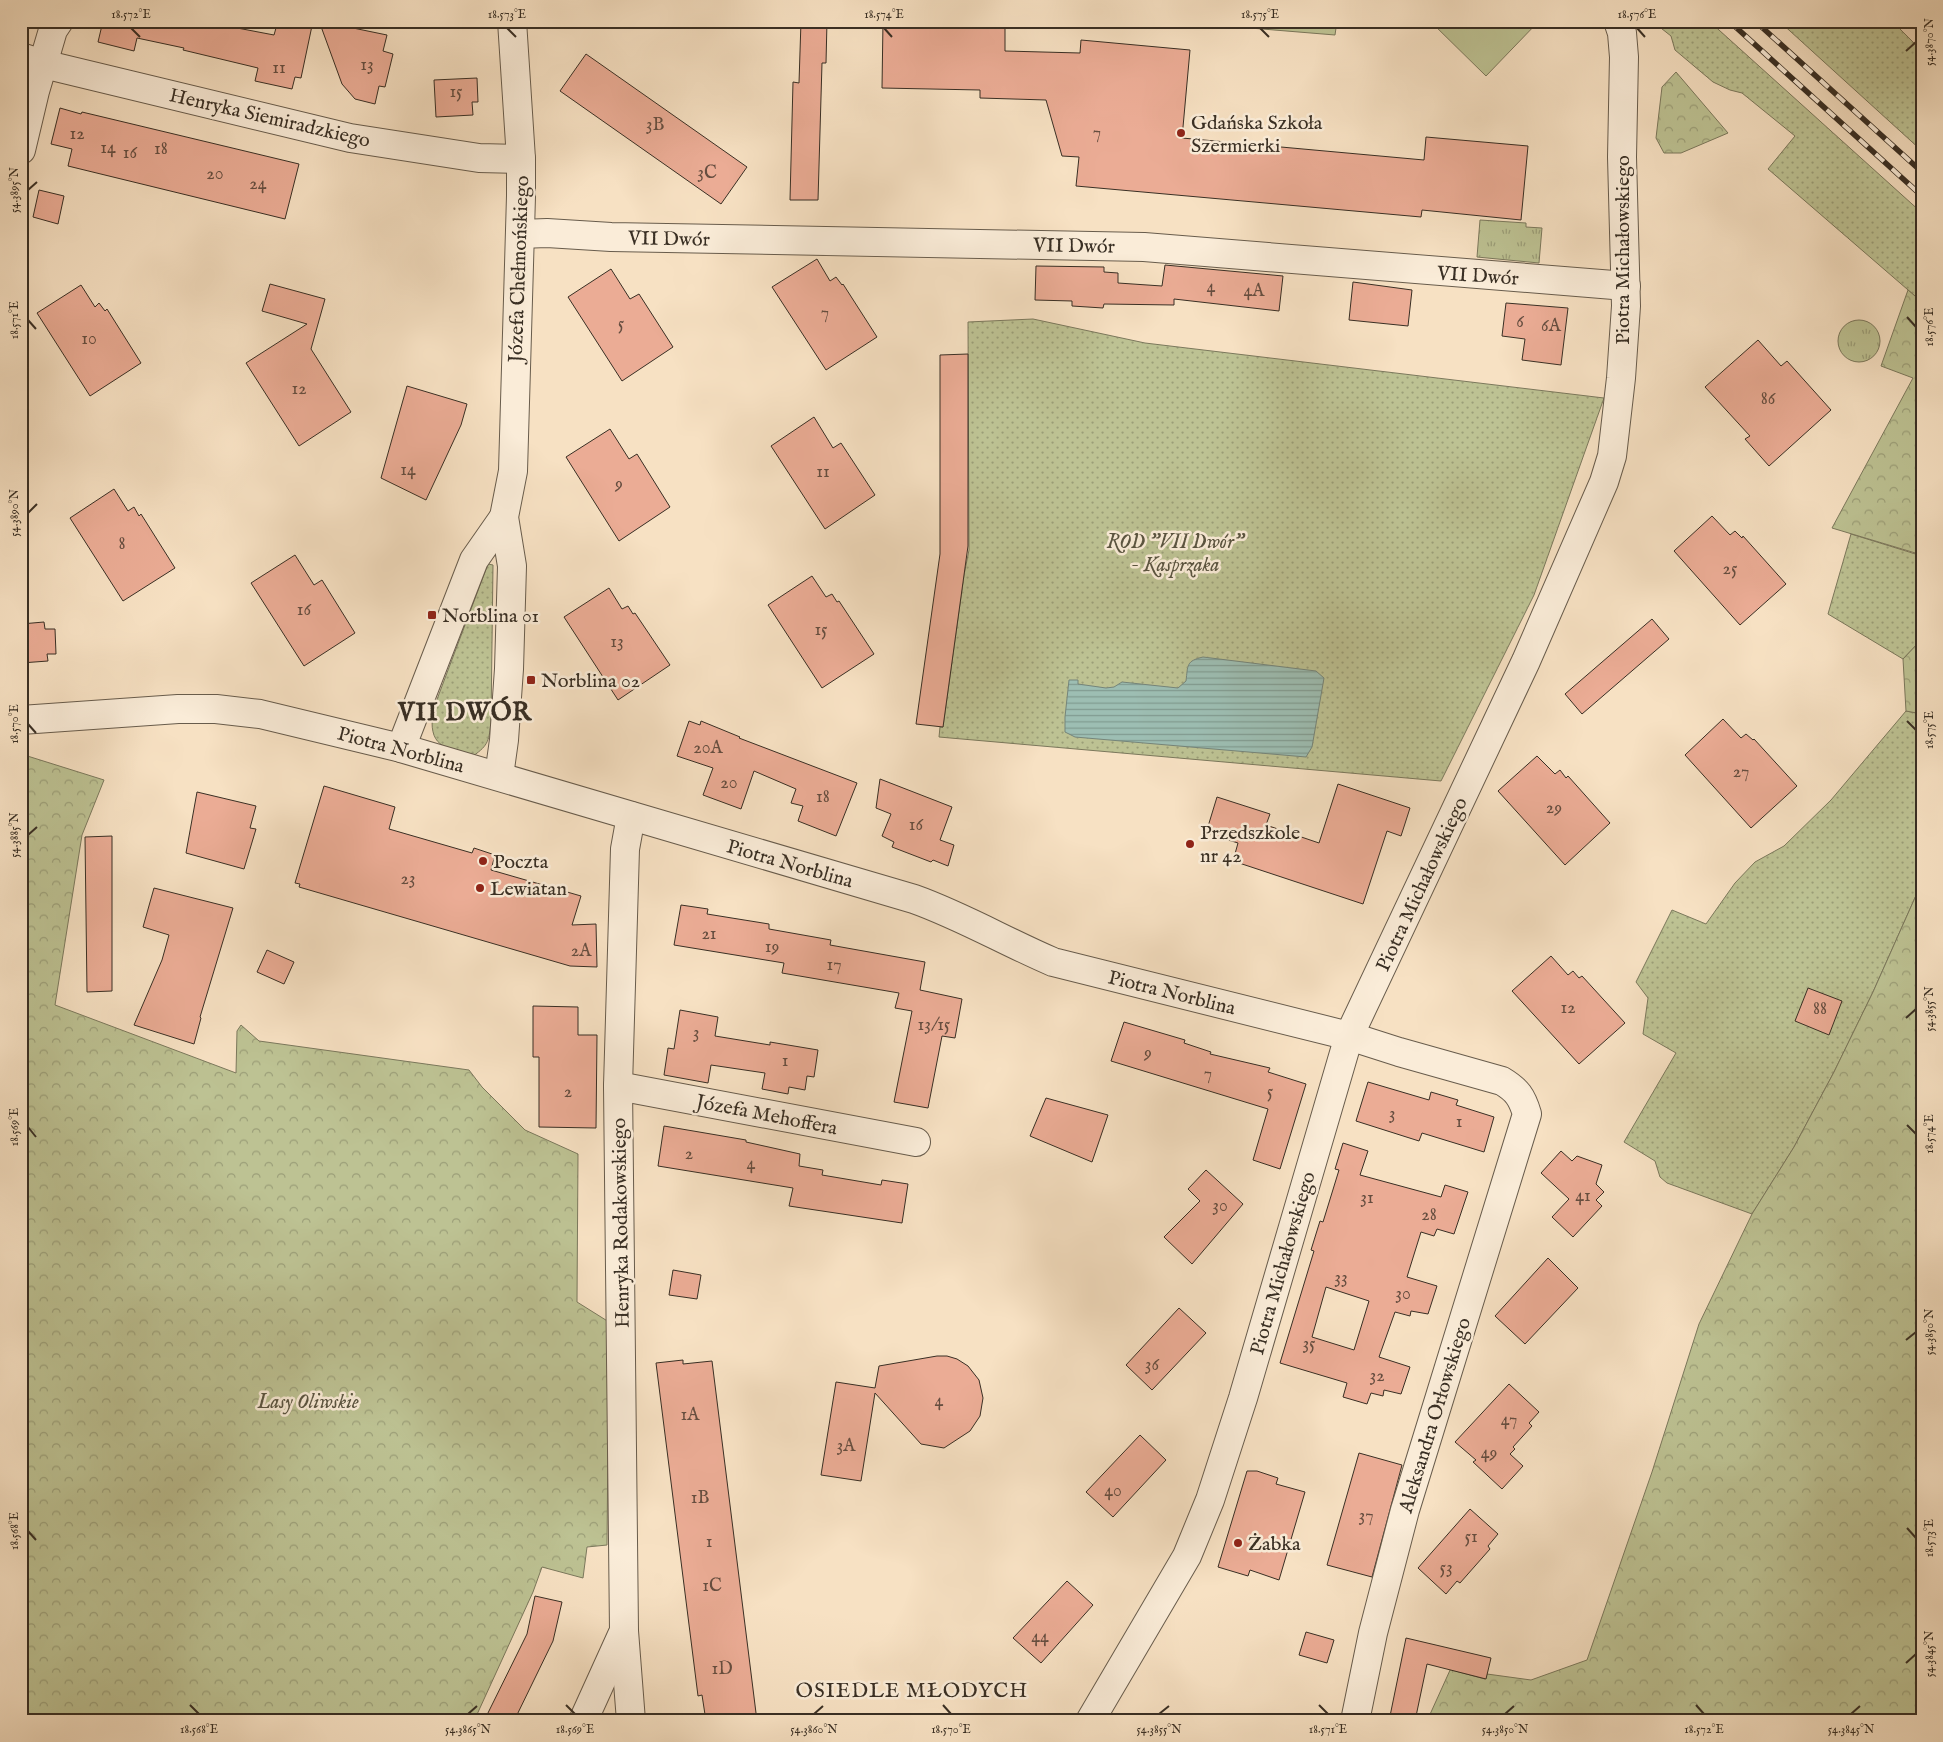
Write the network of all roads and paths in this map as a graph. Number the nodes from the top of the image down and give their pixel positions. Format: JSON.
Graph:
{"nodes":[{"id":1,"x":59,"y":21,"type":"edge"},
{"id":2,"x":512,"y":21,"type":"edge"},
{"id":3,"x":1618,"y":21,"type":"edge"},
{"id":4,"x":32,"y":60,"type":"edge"},
{"id":5,"x":21,"y":150,"type":"edge"},
{"id":6,"x":521,"y":160,"type":"junction"},
{"id":7,"x":520,"y":234,"type":"junction"},
{"id":8,"x":1626,"y":286,"type":"junction"},
{"id":9,"x":504,"y":516,"type":"junction"},
{"id":10,"x":21,"y":720,"type":"edge"},
{"id":11,"x":402,"y":748,"type":"junction"},
{"id":12,"x":499,"y":776,"type":"junction"},
{"id":13,"x":631,"y":816,"type":"junction"},
{"id":14,"x":1349,"y":1036,"type":"junction"},
{"id":15,"x":618,"y":1086,"type":"junction"},
{"id":16,"x":1527,"y":1114,"type":"joint"},
{"id":17,"x":916,"y":1142,"type":"dead end"},
{"id":18,"x":624,"y":1631,"type":"junction"},
{"id":19,"x":583,"y":1721,"type":"edge"},
{"id":20,"x":631,"y":1721,"type":"edge"},
{"id":21,"x":1090,"y":1721,"type":"edge"},
{"id":22,"x":1355,"y":1721,"type":"edge"}],
"edges":[{"from":1,"to":4,"type":"street"},
{"from":2,"to":6,"type":"street","name":"Józefa Chełmońskiego"},
{"from":3,"to":8,"type":"street","name":"Piotra Michałowskiego"},
{"from":4,"to":5,"type":"street"},
{"from":4,"to":6,"type":"street","name":"Henryka Siemiradzkiego"},
{"from":6,"to":7,"type":"street","name":"Józefa Chełmońskiego"},
{"from":7,"to":8,"type":"street","name":"VII Dwór"},
{"from":7,"to":9,"type":"street","name":"Józefa Chełmońskiego"},
{"from":8,"to":14,"type":"street","name":"Piotra Michałowskiego"},
{"from":9,"to":11,"type":"street","name":"Józefa Chełmońskiego"},
{"from":9,"to":12,"type":"street","name":"Józefa Chełmońskiego"},
{"from":10,"to":11,"type":"street","name":"Piotra Norblina"},
{"from":11,"to":12,"type":"street","name":"Piotra Norblina"},
{"from":12,"to":13,"type":"street","name":"Piotra Norblina"},
{"from":13,"to":14,"type":"street","name":"Piotra Norblina"},
{"from":13,"to":15,"type":"street","name":"Henryka Rodakowskiego"},
{"from":14,"to":16,"type":"street","name":"Piotra Norblina"},
{"from":14,"to":21,"type":"street","name":"Piotra Michałowskiego"},
{"from":15,"to":17,"type":"street","name":"Józefa Mehoffera"},
{"from":15,"to":18,"type":"street","name":"Henryka Rodakowskiego"},
{"from":16,"to":22,"type":"street","name":"Aleksandra Orłowskiego"},
{"from":18,"to":19,"type":"street","name":"Henryka Rodakowskiego"},
{"from":18,"to":20,"type":"street","name":"Henryka Rodakowskiego"}]}
